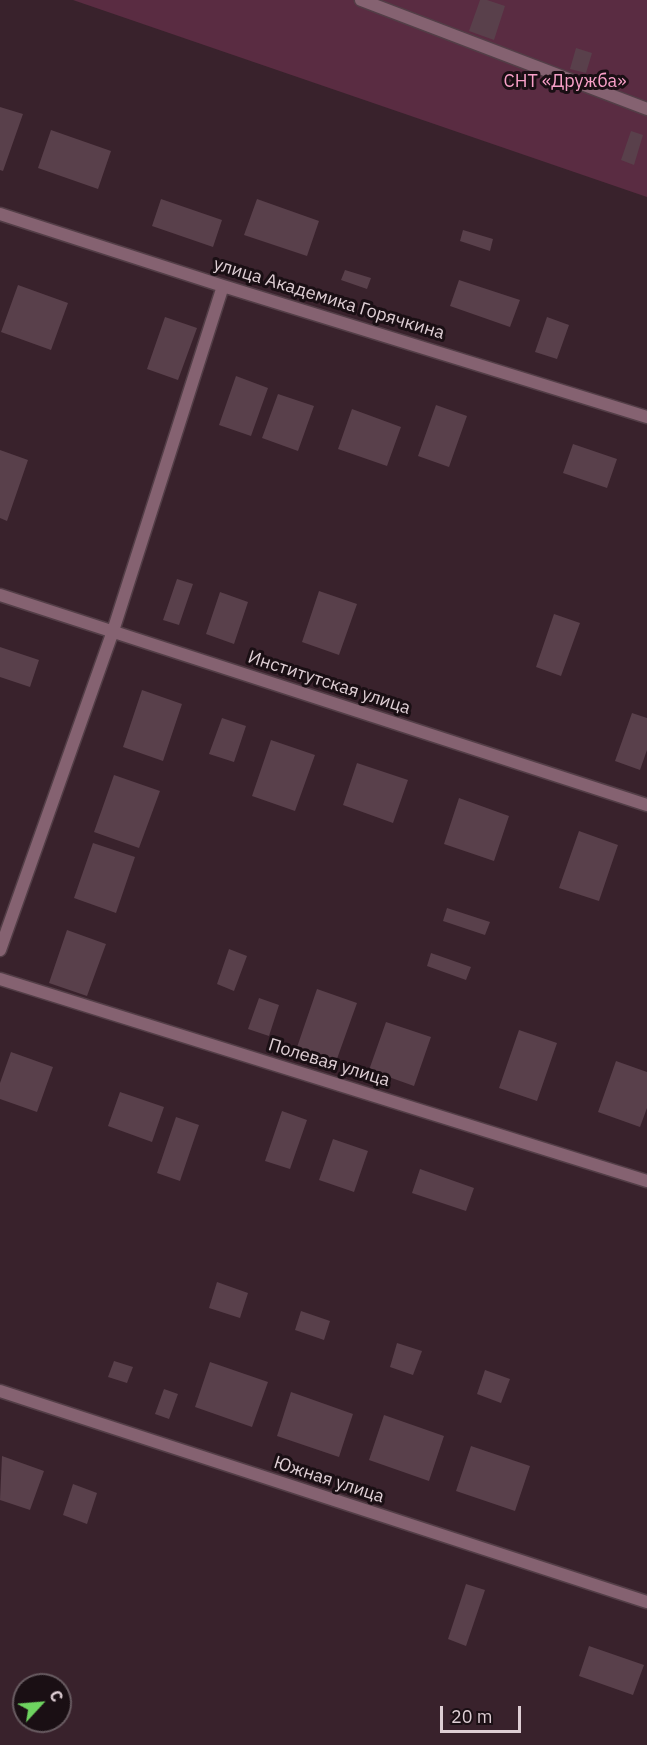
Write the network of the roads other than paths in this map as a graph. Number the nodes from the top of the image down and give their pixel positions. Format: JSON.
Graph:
{"nodes":[{"id":1,"x":361,"y":0,"type":"edge"},
{"id":2,"x":647,"y":108,"type":"edge"},
{"id":3,"x":0,"y":214,"type":"edge"},
{"id":4,"x":223,"y":286,"type":"junction"},
{"id":5,"x":647,"y":417,"type":"edge"},
{"id":6,"x":0,"y":595,"type":"edge"},
{"id":7,"x":113,"y":631,"type":"junction"},
{"id":8,"x":647,"y":805,"type":"edge"},
{"id":9,"x":0,"y":950,"type":"edge"},
{"id":10,"x":0,"y":979,"type":"edge"},
{"id":11,"x":647,"y":1181,"type":"edge"},
{"id":12,"x":0,"y":1391,"type":"edge"},
{"id":13,"x":647,"y":1602,"type":"edge"}],
"edges":[{"from":1,"to":2,"type":"lane"},
{"from":3,"to":4,"type":"lane","name":"улица Академика Горячкина"},
{"from":4,"to":5,"type":"lane","name":"улица Академика Горячкина"},
{"from":4,"to":7,"type":"lane"},
{"from":6,"to":7,"type":"lane","name":"Институтская улица"},
{"from":7,"to":8,"type":"lane","name":"Институтская улица"},
{"from":7,"to":9,"type":"lane"},
{"from":10,"to":11,"type":"lane","name":"Полевая улица"},
{"from":12,"to":13,"type":"lane","name":"Южная улица"}]}
